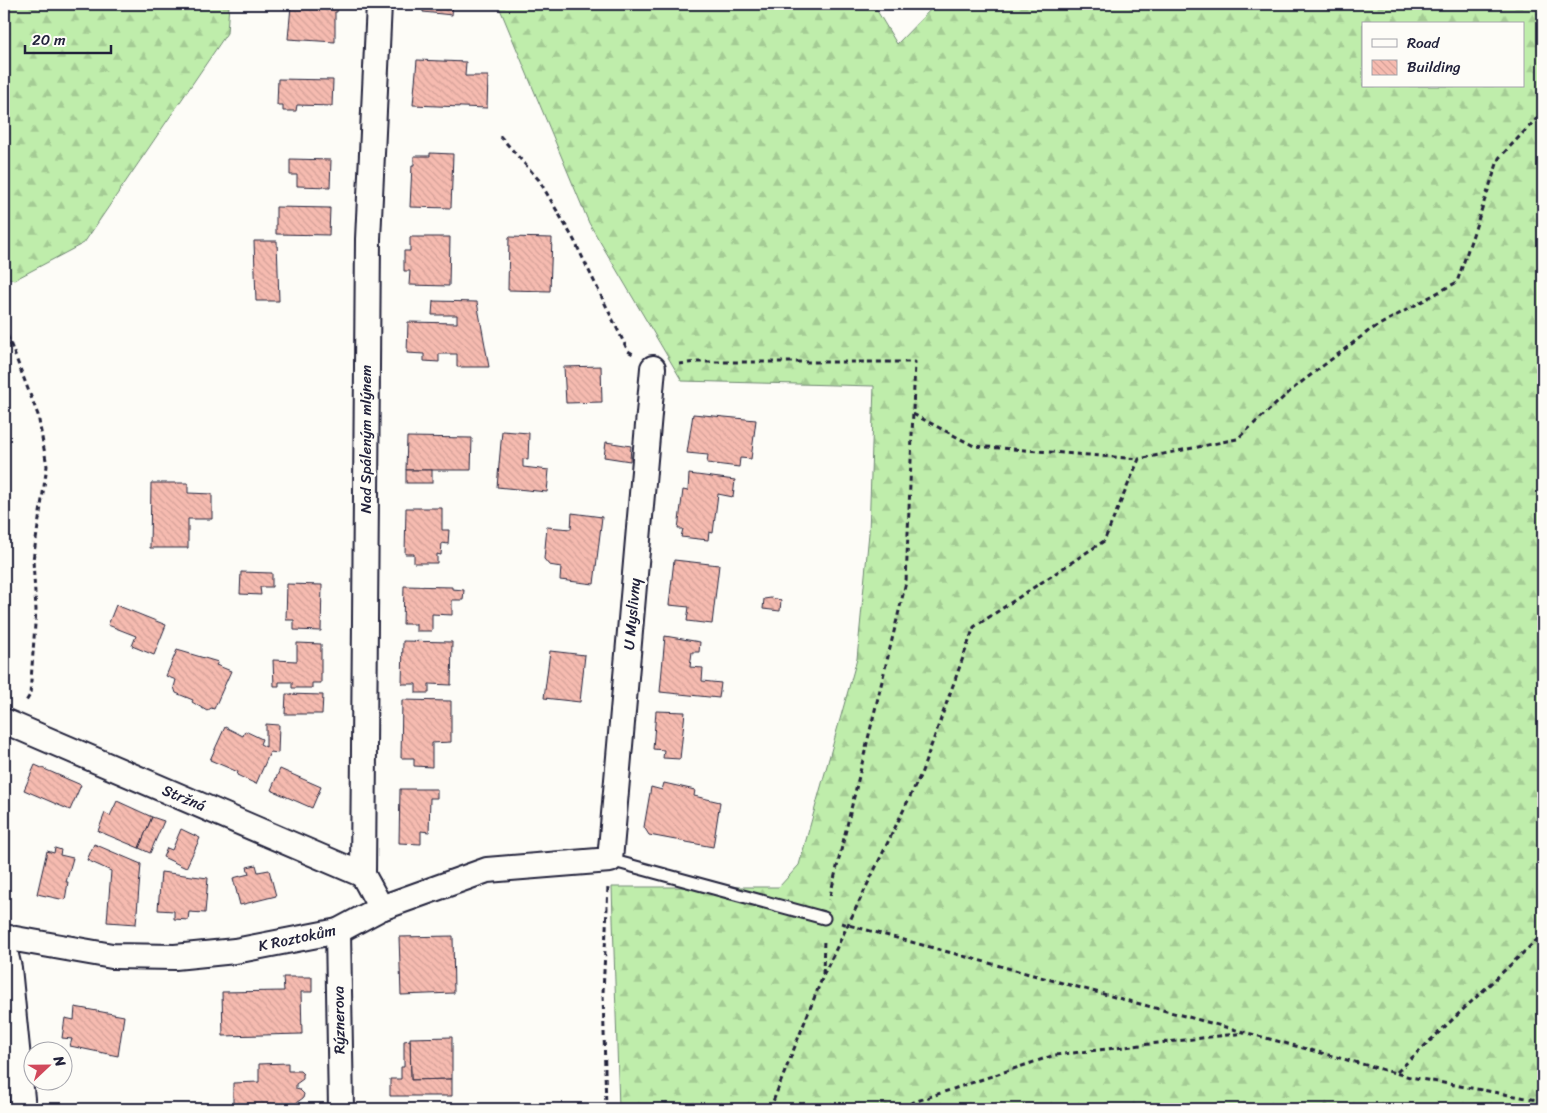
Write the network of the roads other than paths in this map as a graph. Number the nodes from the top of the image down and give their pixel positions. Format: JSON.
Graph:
{"nodes":[{"id":1,"x":379,"y":4,"type":"edge"},
{"id":2,"x":654,"y":368,"type":"road end"},
{"id":3,"x":7,"y":730,"type":"edge"},
{"id":4,"x":610,"y":860,"type":"junction"},
{"id":5,"x":363,"y":875,"type":"junction"},
{"id":6,"x":381,"y":908,"type":"junction"},
{"id":7,"x":824,"y":918,"type":"road end"},
{"id":8,"x":338,"y":931,"type":"junction"},
{"id":9,"x":4,"y":937,"type":"edge"},
{"id":10,"x":4,"y":947,"type":"edge"},
{"id":11,"x":22,"y":1109,"type":"edge"},
{"id":12,"x":340,"y":1109,"type":"edge"}],
"edges":[{"from":1,"to":5,"type":"street","name":"Nad Spáleným mlýnem"},
{"from":2,"to":4,"type":"street","name":"U Myslivny"},
{"from":3,"to":5,"type":"street","name":"Stržná"},
{"from":4,"to":6,"type":"street","name":"K Roztokům"},
{"from":4,"to":7,"type":"lane"},
{"from":5,"to":6,"type":"street"},
{"from":6,"to":8,"type":"street","name":"K Roztokům"},
{"from":8,"to":9,"type":"street","name":"K Roztokům"},
{"from":8,"to":12,"type":"street","name":"Rýznerova"},
{"from":10,"to":11,"type":"street"}]}
